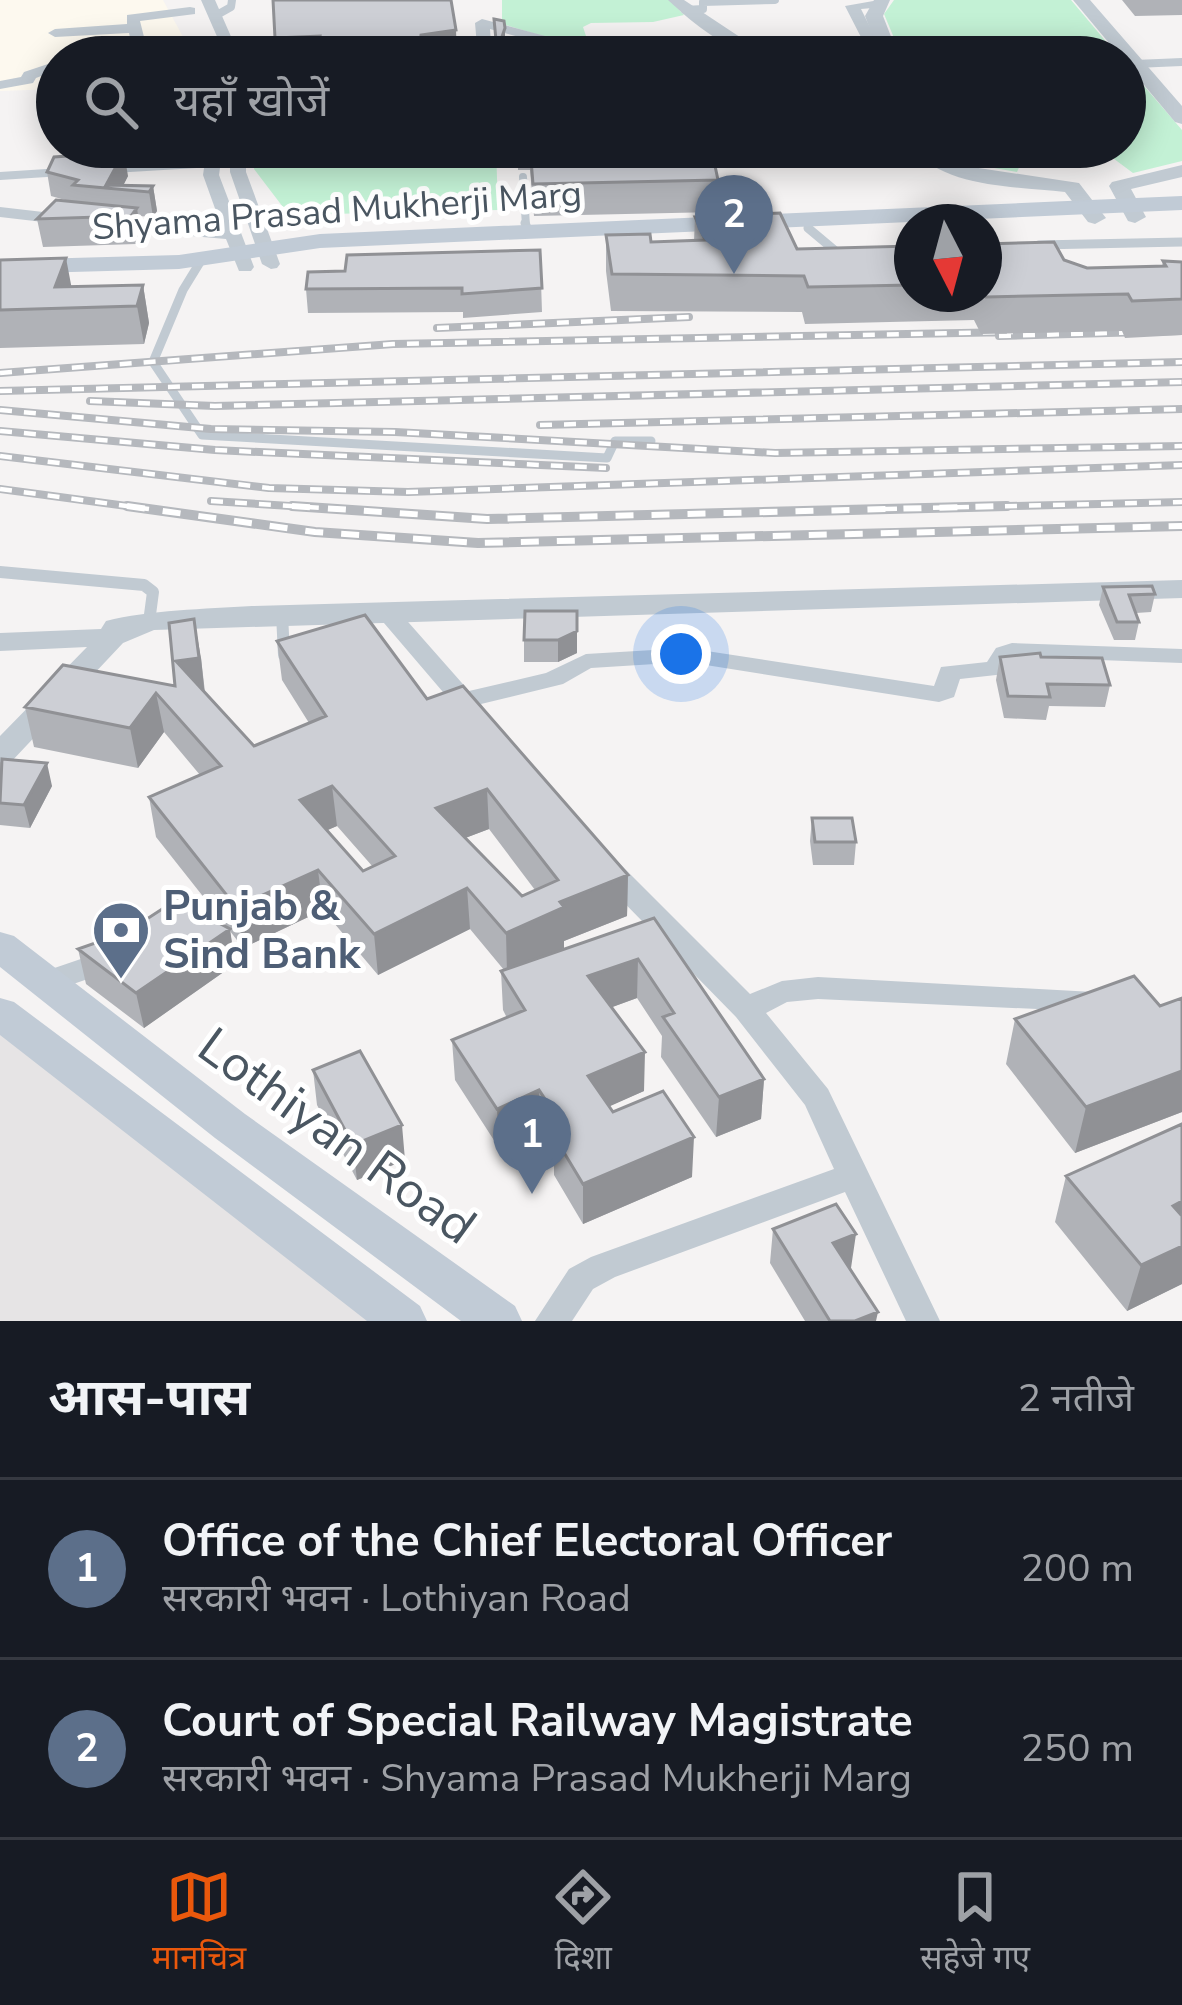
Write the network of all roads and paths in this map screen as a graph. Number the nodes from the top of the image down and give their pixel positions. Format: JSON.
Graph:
{"nodes":[{"id":1,"x":208,"y":0,"type":"edge"},
{"id":2,"x":232,"y":0,"type":"edge"},
{"id":3,"x":775,"y":0,"type":"edge"},
{"id":4,"x":1081,"y":0,"type":"edge"},
{"id":5,"x":880,"y":2,"type":"edge"},
{"id":6,"x":680,"y":5,"type":"edge"},
{"id":7,"x":189,"y":10,"type":"edge"},
{"id":8,"x":215,"y":16,"type":"junction"},
{"id":9,"x":134,"y":28,"type":"junction"},
{"id":10,"x":56,"y":33,"type":"dead end"},
{"id":11,"x":136,"y":36,"type":"edge"},
{"id":12,"x":223,"y":36,"type":"edge"},
{"id":13,"x":483,"y":36,"type":"edge"},
{"id":14,"x":530,"y":36,"type":"edge"},
{"id":15,"x":729,"y":36,"type":"edge"},
{"id":16,"x":867,"y":36,"type":"edge"},
{"id":17,"x":882,"y":36,"type":"edge"},
{"id":18,"x":1112,"y":36,"type":"edge"},
{"id":19,"x":1182,"y":62,"type":"edge"},
{"id":20,"x":1146,"y":64,"type":"edge"},
{"id":21,"x":36,"y":72,"type":"edge"},
{"id":22,"x":1146,"y":76,"type":"edge"},
{"id":23,"x":0,"y":86,"type":"edge"},
{"id":24,"x":1161,"y":94,"type":"junction"},
{"id":25,"x":1182,"y":94,"type":"edge"},
{"id":26,"x":1182,"y":118,"type":"edge"},
{"id":27,"x":113,"y":168,"type":"edge"},
{"id":28,"x":212,"y":168,"type":"edge"},
{"id":29,"x":238,"y":168,"type":"edge"},
{"id":30,"x":956,"y":168,"type":"edge"},
{"id":31,"x":90,"y":171,"type":"edge"},
{"id":32,"x":1182,"y":171,"type":"edge"},
{"id":33,"x":68,"y":172,"type":"edge"},
{"id":34,"x":0,"y":176,"type":"edge"},
{"id":35,"x":524,"y":176,"type":"dead end"},
{"id":36,"x":1065,"y":186,"type":"junction"},
{"id":37,"x":1128,"y":202,"type":"junction"},
{"id":38,"x":1182,"y":203,"type":"edge"},
{"id":39,"x":0,"y":212,"type":"edge"},
{"id":40,"x":1092,"y":212,"type":"junction"},
{"id":41,"x":1182,"y":217,"type":"edge"},
{"id":42,"x":1002,"y":219,"type":"edge"},
{"id":43,"x":894,"y":225,"type":"edge"},
{"id":44,"x":808,"y":228,"type":"junction"},
{"id":45,"x":530,"y":232,"type":"junction"},
{"id":46,"x":1182,"y":242,"type":"edge"},
{"id":47,"x":1026,"y":245,"type":"edge"},
{"id":48,"x":829,"y":248,"type":"junction"},
{"id":49,"x":850,"y":248,"type":"edge"},
{"id":50,"x":238,"y":251,"type":"junction"},
{"id":51,"x":270,"y":256,"type":"junction"},
{"id":52,"x":857,"y":257,"type":"edge"},
{"id":53,"x":198,"y":265,"type":"junction"},
{"id":54,"x":0,"y":267,"type":"edge"},
{"id":55,"x":0,"y":279,"type":"edge"},
{"id":56,"x":651,"y":441,"type":"dead end"},
{"id":57,"x":0,"y":572,"type":"edge"},
{"id":58,"x":1182,"y":589,"type":"edge"},
{"id":59,"x":386,"y":611,"type":"junction"},
{"id":60,"x":282,"y":614,"type":"junction"},
{"id":61,"x":0,"y":622,"type":"edge"},
{"id":62,"x":130,"y":625,"type":"junction"},
{"id":63,"x":0,"y":642,"type":"edge"},
{"id":64,"x":1182,"y":656,"type":"edge"},
{"id":65,"x":284,"y":663,"type":"edge"},
{"id":66,"x":464,"y":700,"type":"junction"},
{"id":67,"x":488,"y":730,"type":"edge"},
{"id":68,"x":0,"y":755,"type":"edge"},
{"id":69,"x":584,"y":843,"type":"edge"},
{"id":70,"x":140,"y":944,"type":"edge"},
{"id":71,"x":0,"y":946,"type":"edge"},
{"id":72,"x":44,"y":983,"type":"junction"},
{"id":73,"x":1136,"y":1003,"type":"edge"},
{"id":74,"x":746,"y":1009,"type":"junction"},
{"id":75,"x":0,"y":1013,"type":"edge"},
{"id":76,"x":854,"y":1175,"type":"junction"},
{"id":77,"x":403,"y":1321,"type":"edge"},
{"id":78,"x":498,"y":1321,"type":"edge"},
{"id":79,"x":552,"y":1321,"type":"edge"},
{"id":80,"x":923,"y":1321,"type":"edge"}],
"edges":[{"from":1,"to":8,"type":"street"},
{"from":2,"to":8,"type":"lane"},
{"from":3,"to":6,"type":"lane"},
{"from":4,"to":18,"type":"street"},
{"from":5,"to":16,"type":"street"},
{"from":5,"to":17,"type":"street"},
{"from":6,"to":15,"type":"street"},
{"from":7,"to":8,"type":"street"},
{"from":7,"to":9,"type":"street"},
{"from":8,"to":12,"type":"street"},
{"from":9,"to":10,"type":"street"},
{"from":9,"to":11,"type":"street"},
{"from":13,"to":14,"type":"street"},
{"from":19,"to":20,"type":"street"},
{"from":21,"to":23,"type":"street"},
{"from":22,"to":24,"type":"street"},
{"from":24,"to":25,"type":"street"},
{"from":24,"to":26,"type":"street"},
{"from":27,"to":31,"type":"lane"},
{"from":28,"to":50,"type":"street"},
{"from":29,"to":51,"type":"street"},
{"from":30,"to":36,"type":"street"},
{"from":32,"to":37,"type":"street"},
{"from":33,"to":34,"type":"lane"},
{"from":35,"to":45,"type":"lane"},
{"from":36,"to":37,"type":"street"},
{"from":36,"to":40,"type":"street"},
{"from":37,"to":38,"type":"main road","name":"Shyama Prasad Mukherji Marg"},
{"from":37,"to":40,"type":"main road","name":"Shyama Prasad Mukherji Marg"},
{"from":37,"to":41,"type":"main road","name":"Shyama Prasad Mukherji Marg"},
{"from":39,"to":50,"type":"street"},
{"from":40,"to":42,"type":"main road","name":"Shyama Prasad Mukherji Marg"},
{"from":40,"to":45,"type":"main road","name":"Shyama Prasad Mukherji Marg"},
{"from":43,"to":44,"type":"main road","name":"Shyama Prasad Mukherji Marg"},
{"from":44,"to":48,"type":"lane"},
{"from":44,"to":51,"type":"main road","name":"Shyama Prasad Mukherji Marg"},
{"from":45,"to":51,"type":"main road","name":"Shyama Prasad Mukherji Marg"},
{"from":46,"to":47,"type":"lane"},
{"from":48,"to":49,"type":"lane"},
{"from":48,"to":52,"type":"lane"},
{"from":50,"to":51,"type":"main road","name":"Shyama Prasad Mukherji Marg"},
{"from":50,"to":53,"type":"main road","name":"Shyama Prasad Mukherji Marg"},
{"from":53,"to":54,"type":"main road","name":"Shyama Prasad Mukherji Marg"},
{"from":53,"to":55,"type":"main road","name":"Shyama Prasad Mukherji Marg"},
{"from":53,"to":56,"type":"lane"},
{"from":57,"to":62,"type":"lane"},
{"from":58,"to":59,"type":"street"},
{"from":59,"to":60,"type":"street"},
{"from":59,"to":66,"type":"street"},
{"from":60,"to":62,"type":"street"},
{"from":60,"to":65,"type":"lane"},
{"from":61,"to":62,"type":"street"},
{"from":62,"to":63,"type":"street"},
{"from":62,"to":68,"type":"street"},
{"from":64,"to":66,"type":"street"},
{"from":66,"to":67,"type":"street"},
{"from":69,"to":74,"type":"street"},
{"from":70,"to":72,"type":"street"},
{"from":71,"to":72,"type":"main road","name":"Lothiyan Road"},
{"from":72,"to":78,"type":"main road","name":"Lothiyan Road"},
{"from":73,"to":74,"type":"street"},
{"from":74,"to":76,"type":"street"},
{"from":75,"to":77,"type":"main road"},
{"from":76,"to":79,"type":"street"},
{"from":76,"to":80,"type":"street"}]}
